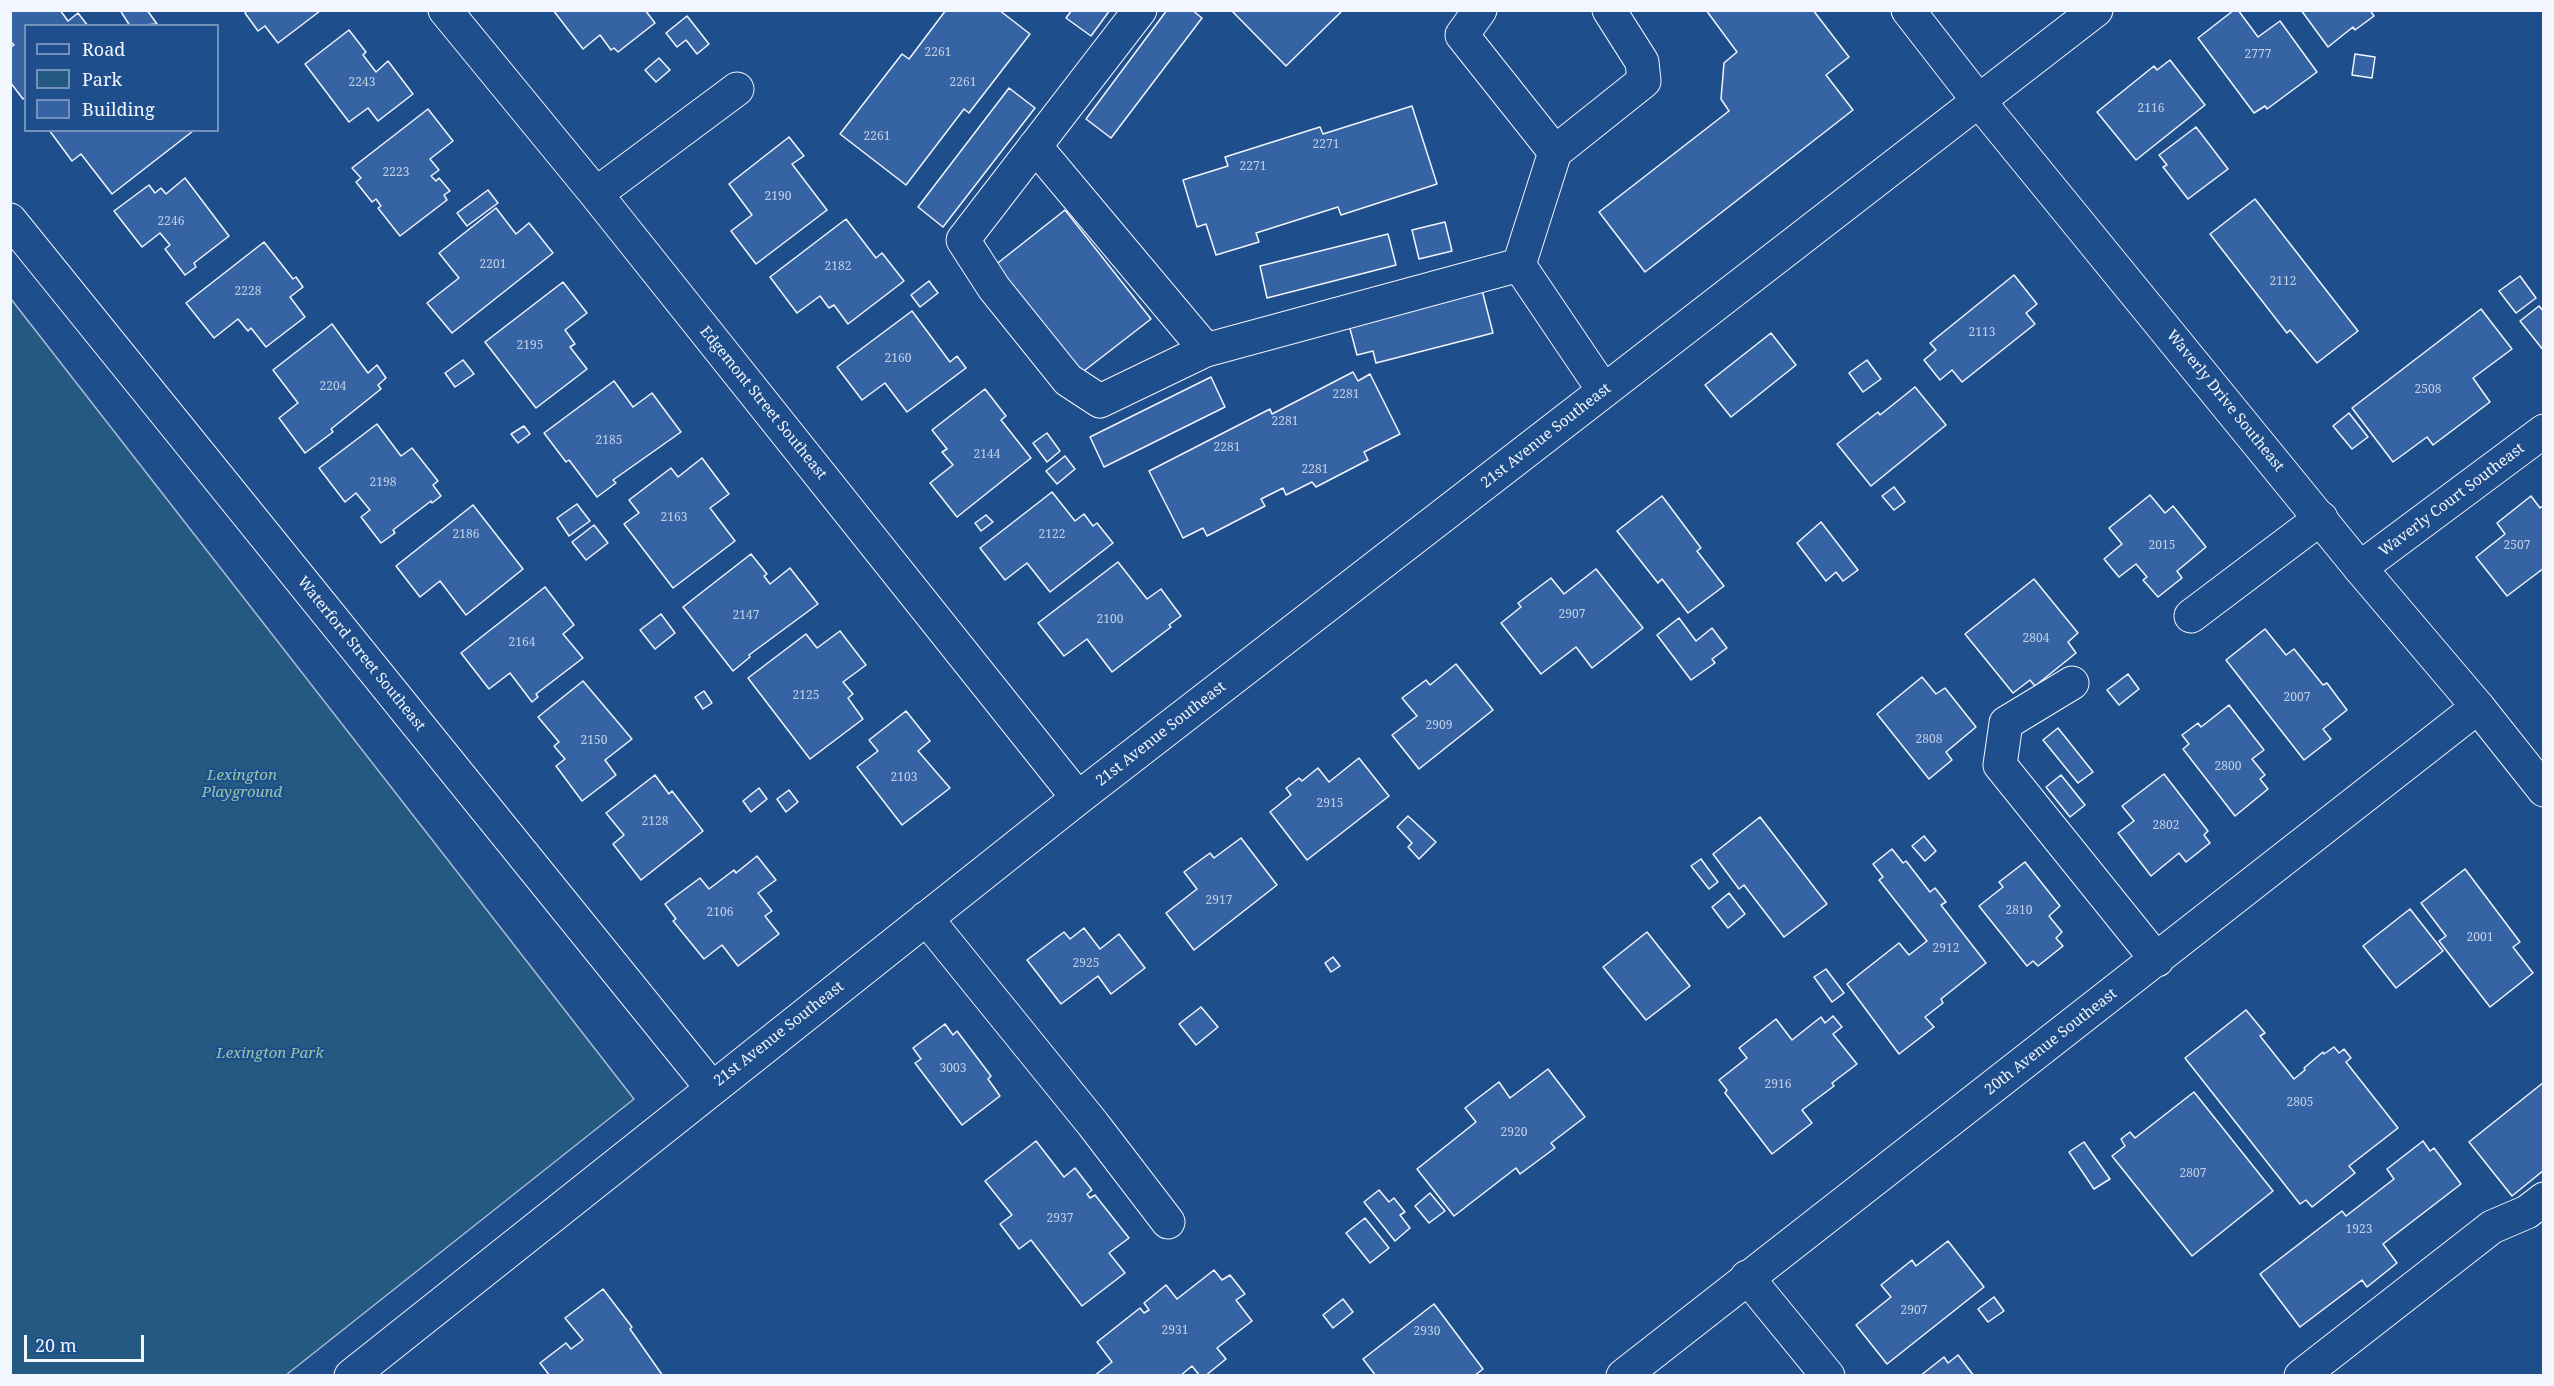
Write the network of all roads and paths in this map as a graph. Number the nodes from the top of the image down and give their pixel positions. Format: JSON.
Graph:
{"nodes":[{"id":1,"x":445,"y":10,"type":"edge"},
{"id":2,"x":1140,"y":10,"type":"edge"},
{"id":3,"x":1480,"y":10,"type":"edge"},
{"id":4,"x":1610,"y":10,"type":"edge"},
{"id":5,"x":1908,"y":10,"type":"edge"},
{"id":6,"x":2096,"y":10,"type":"edge"},
{"id":7,"x":737,"y":89,"type":"dead end"},
{"id":8,"x":1978,"y":100,"type":"junction"},
{"id":9,"x":1035,"y":146,"type":"junction"},
{"id":10,"x":1555,"y":152,"type":"junction"},
{"id":11,"x":596,"y":194,"type":"junction"},
{"id":12,"x":10,"y":220,"type":"edge"},
{"id":13,"x":1519,"y":265,"type":"junction"},
{"id":14,"x":1206,"y":350,"type":"junction"},
{"id":15,"x":1604,"y":391,"type":"junction"},
{"id":16,"x":2544,"y":432,"type":"edge"},
{"id":17,"x":2321,"y":518,"type":"junction"},
{"id":18,"x":2360,"y":568,"type":"junction"},
{"id":19,"x":2191,"y":616,"type":"dead end"},
{"id":20,"x":2072,"y":683,"type":"dead end"},
{"id":21,"x":2478,"y":707,"type":"junction"},
{"id":22,"x":2544,"y":790,"type":"edge"},
{"id":23,"x":1078,"y":798,"type":"junction"},
{"id":24,"x":926,"y":918,"type":"junction"},
{"id":25,"x":2157,"y":960,"type":"junction"},
{"id":26,"x":711,"y":1088,"type":"junction"},
{"id":27,"x":2544,"y":1199,"type":"edge"},
{"id":28,"x":1167,"y":1222,"type":"dead end"},
{"id":29,"x":1747,"y":1277,"type":"junction"},
{"id":30,"x":351,"y":1376,"type":"edge"},
{"id":31,"x":1623,"y":1376,"type":"edge"},
{"id":32,"x":1828,"y":1376,"type":"edge"},
{"id":33,"x":2301,"y":1376,"type":"edge"}],
"edges":[{"from":1,"to":11,"type":"street","name":"Edgemont Street Southeast"},
{"from":2,"to":9,"type":"street"},
{"from":3,"to":10,"type":"street"},
{"from":4,"to":10,"type":"street"},
{"from":5,"to":8,"type":"street","name":"Waverly Drive Southeast"},
{"from":6,"to":8,"type":"street","name":"21st Avenue Southeast"},
{"from":7,"to":11,"type":"street"},
{"from":8,"to":15,"type":"street","name":"21st Avenue Southeast"},
{"from":8,"to":17,"type":"street","name":"Waverly Drive Southeast"},
{"from":9,"to":14,"type":"street"},
{"from":9,"to":14,"type":"street"},
{"from":10,"to":13,"type":"street"},
{"from":11,"to":23,"type":"street","name":"Edgemont Street Southeast"},
{"from":12,"to":26,"type":"street","name":"Waterford Street Southeast"},
{"from":13,"to":14,"type":"street"},
{"from":13,"to":15,"type":"street"},
{"from":15,"to":23,"type":"street","name":"21st Avenue Southeast"},
{"from":16,"to":18,"type":"street","name":"Waverly Court Southeast"},
{"from":17,"to":18,"type":"street","name":"Waverly Drive Southeast"},
{"from":17,"to":19,"type":"street"},
{"from":18,"to":21,"type":"street","name":"Waverly Drive Southeast"},
{"from":20,"to":25,"type":"street"},
{"from":21,"to":22,"type":"street","name":"Waverly Drive Southeast"},
{"from":21,"to":25,"type":"street","name":"20th Avenue Southeast"},
{"from":23,"to":24,"type":"street","name":"21st Avenue Southeast"},
{"from":24,"to":26,"type":"street","name":"21st Avenue Southeast"},
{"from":24,"to":28,"type":"street"},
{"from":25,"to":29,"type":"street","name":"20th Avenue Southeast"},
{"from":26,"to":30,"type":"street","name":"21st Avenue Southeast"},
{"from":27,"to":33,"type":"street"},
{"from":29,"to":31,"type":"street","name":"20th Avenue Southeast"},
{"from":29,"to":32,"type":"street"}]}
